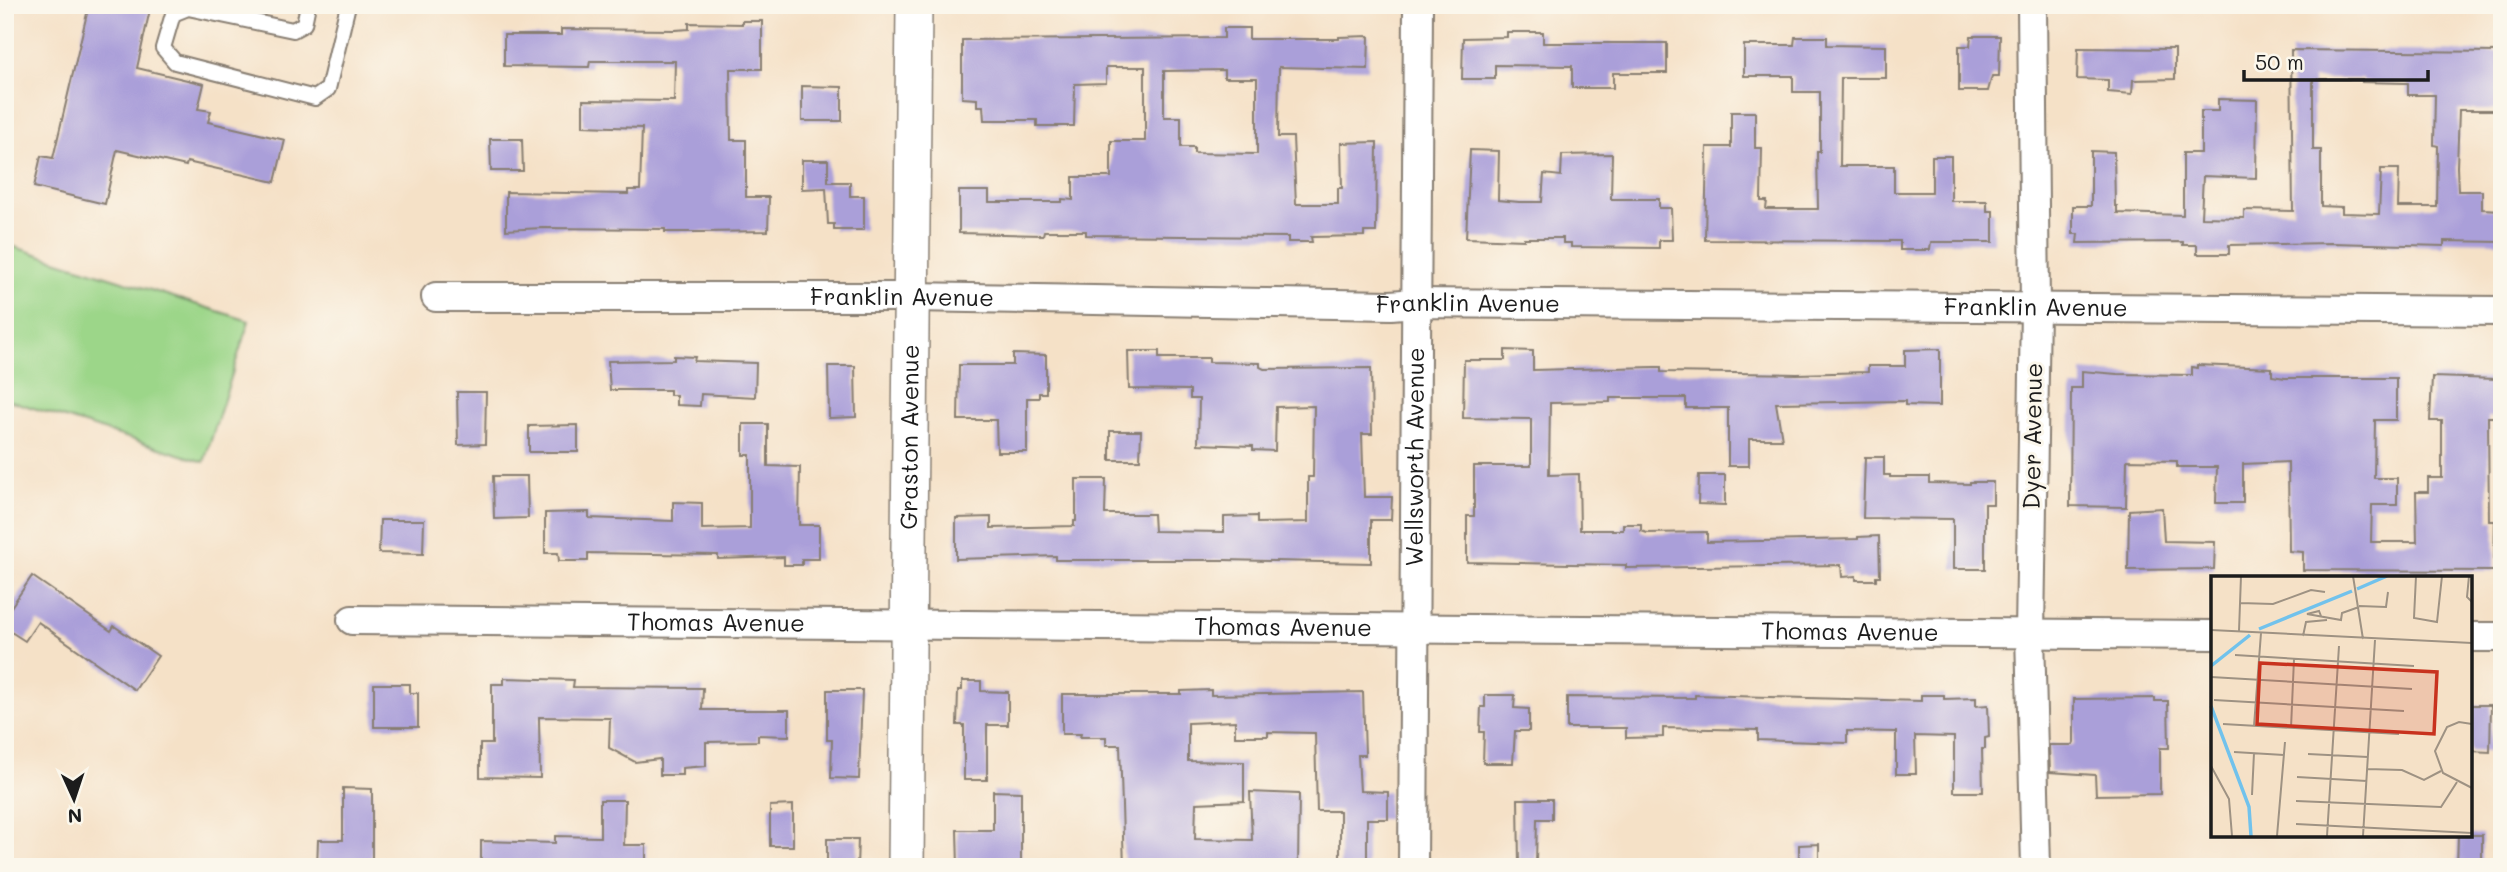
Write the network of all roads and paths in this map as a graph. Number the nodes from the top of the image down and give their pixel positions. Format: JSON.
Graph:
{"nodes":[{"id":1,"x":308,"y":5,"type":"edge"},
{"id":2,"x":348,"y":5,"type":"edge"},
{"id":3,"x":914,"y":5,"type":"edge"},
{"id":4,"x":1418,"y":5,"type":"edge"},
{"id":5,"x":2032,"y":5,"type":"edge"},
{"id":6,"x":436,"y":297,"type":"dead end"},
{"id":7,"x":912,"y":297,"type":"junction"},
{"id":8,"x":1415,"y":303,"type":"junction"},
{"id":9,"x":2035,"y":307,"type":"junction"},
{"id":10,"x":2502,"y":311,"type":"edge"},
{"id":11,"x":352,"y":620,"type":"dead end"},
{"id":12,"x":909,"y":624,"type":"junction"},
{"id":13,"x":1413,"y":630,"type":"junction"},
{"id":14,"x":2030,"y":634,"type":"junction"},
{"id":15,"x":2211,"y":635,"type":"edge"},
{"id":16,"x":2472,"y":637,"type":"edge"},
{"id":17,"x":2502,"y":638,"type":"edge"},
{"id":18,"x":905,"y":867,"type":"edge"},
{"id":19,"x":1413,"y":867,"type":"edge"},
{"id":20,"x":2035,"y":867,"type":"edge"}],
"edges":[{"from":1,"to":2,"type":"lane"},
{"from":3,"to":7,"type":"street","name":"Graston Avenue"},
{"from":4,"to":8,"type":"street","name":"Wellsworth Avenue"},
{"from":5,"to":9,"type":"street","name":"Dyer Avenue"},
{"from":6,"to":7,"type":"street","name":"Franklin Avenue"},
{"from":7,"to":8,"type":"street","name":"Franklin Avenue"},
{"from":7,"to":12,"type":"street","name":"Graston Avenue"},
{"from":8,"to":9,"type":"street","name":"Franklin Avenue"},
{"from":8,"to":13,"type":"street","name":"Wellsworth Avenue"},
{"from":9,"to":10,"type":"street","name":"Franklin Avenue"},
{"from":9,"to":14,"type":"street","name":"Dyer Avenue"},
{"from":11,"to":12,"type":"street","name":"Thomas Avenue"},
{"from":12,"to":13,"type":"street","name":"Thomas Avenue"},
{"from":12,"to":18,"type":"street","name":"Graston Avenue"},
{"from":13,"to":14,"type":"street","name":"Thomas Avenue"},
{"from":13,"to":19,"type":"street","name":"Wellsworth Avenue"},
{"from":14,"to":15,"type":"street","name":"Thomas Avenue"},
{"from":14,"to":20,"type":"street","name":"Dyer Avenue"},
{"from":16,"to":17,"type":"street"}]}
